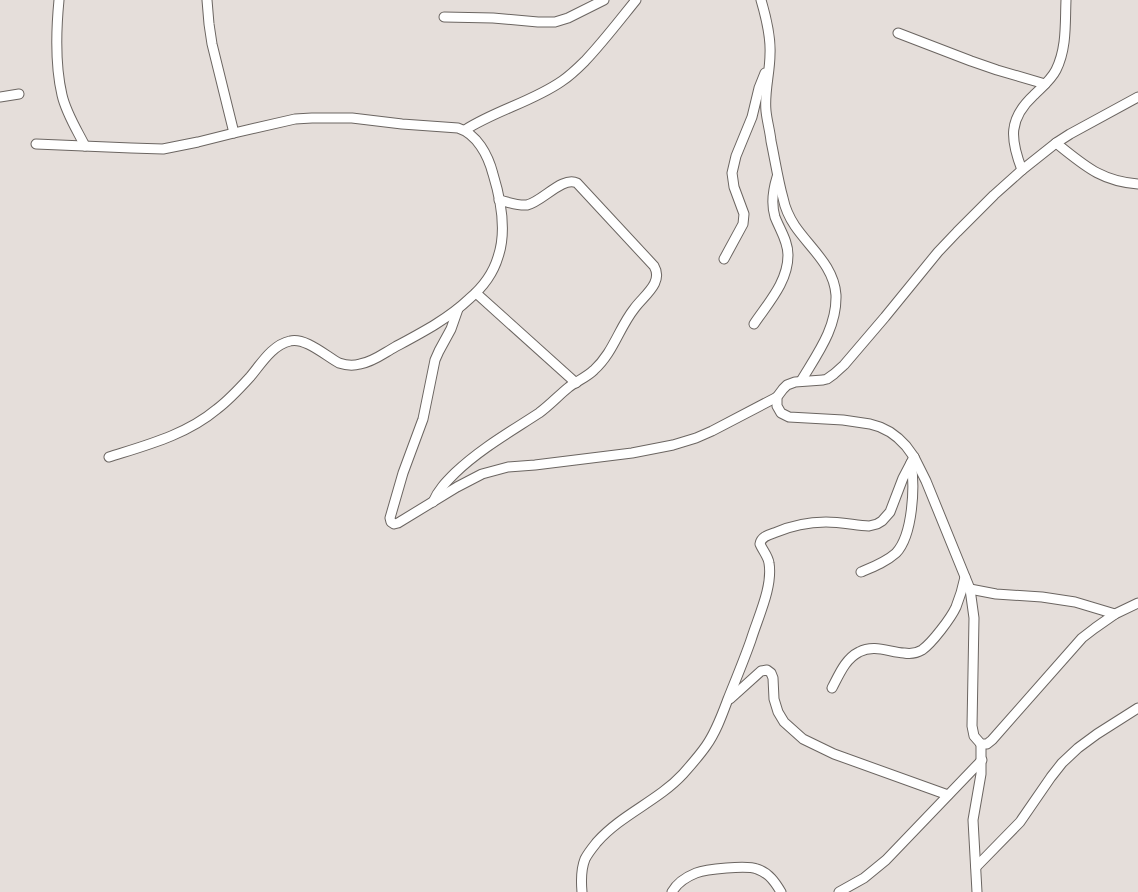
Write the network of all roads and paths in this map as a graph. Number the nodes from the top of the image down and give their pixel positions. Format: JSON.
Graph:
{"nodes":[{"id":1,"x":59,"y":0,"type":"edge"},
{"id":2,"x":208,"y":0,"type":"edge"},
{"id":3,"x":604,"y":0,"type":"edge"},
{"id":4,"x":636,"y":0,"type":"edge"},
{"id":5,"x":761,"y":0,"type":"edge"},
{"id":6,"x":1066,"y":0,"type":"edge"},
{"id":7,"x":444,"y":17,"type":"dead end"},
{"id":8,"x":898,"y":33,"type":"dead end"},
{"id":9,"x":769,"y":67,"type":"junction"},
{"id":10,"x":1046,"y":84,"type":"junction"},
{"id":11,"x":19,"y":94,"type":"dead end"},
{"id":12,"x":0,"y":97,"type":"edge"},
{"id":13,"x":1138,"y":97,"type":"edge"},
{"id":14,"x":465,"y":130,"type":"junction"},
{"id":15,"x":234,"y":133,"type":"junction"},
{"id":16,"x":1056,"y":143,"type":"junction"},
{"id":17,"x":36,"y":144,"type":"dead end"},
{"id":18,"x":85,"y":146,"type":"junction"},
{"id":19,"x":1022,"y":170,"type":"junction"},
{"id":20,"x":778,"y":175,"type":"junction"},
{"id":21,"x":1138,"y":184,"type":"edge"},
{"id":22,"x":499,"y":200,"type":"junction"},
{"id":23,"x":724,"y":259,"type":"dead end"},
{"id":24,"x":476,"y":293,"type":"junction"},
{"id":25,"x":458,"y":309,"type":"junction"},
{"id":26,"x":754,"y":324,"type":"dead end"},
{"id":27,"x":801,"y":381,"type":"junction"},
{"id":28,"x":576,"y":383,"type":"junction"},
{"id":29,"x":777,"y":397,"type":"junction"},
{"id":30,"x":109,"y":457,"type":"dead end"},
{"id":31,"x":912,"y":460,"type":"junction"},
{"id":32,"x":434,"y":502,"type":"junction"},
{"id":33,"x":860,"y":572,"type":"dead end"},
{"id":34,"x":966,"y":577,"type":"junction"},
{"id":35,"x":970,"y":589,"type":"junction"},
{"id":36,"x":1138,"y":603,"type":"edge"},
{"id":37,"x":1115,"y":614,"type":"junction"},
{"id":38,"x":832,"y":688,"type":"dead end"},
{"id":39,"x":727,"y":701,"type":"junction"},
{"id":40,"x":1138,"y":708,"type":"edge"},
{"id":41,"x":981,"y":744,"type":"junction"},
{"id":42,"x":982,"y":760,"type":"junction"},
{"id":43,"x":948,"y":795,"type":"junction"},
{"id":44,"x":976,"y":867,"type":"junction"},
{"id":45,"x":582,"y":892,"type":"edge"},
{"id":46,"x":672,"y":892,"type":"edge"},
{"id":47,"x":781,"y":892,"type":"edge"},
{"id":48,"x":839,"y":892,"type":"edge"},
{"id":49,"x":977,"y":892,"type":"edge"}],
"edges":[{"from":1,"to":18,"type":"street"},
{"from":2,"to":15,"type":"street"},
{"from":3,"to":7,"type":"street"},
{"from":4,"to":14,"type":"street"},
{"from":5,"to":9,"type":"street"},
{"from":6,"to":10,"type":"street"},
{"from":8,"to":10,"type":"street"},
{"from":9,"to":20,"type":"street"},
{"from":9,"to":23,"type":"street"},
{"from":10,"to":19,"type":"street"},
{"from":11,"to":12,"type":"street"},
{"from":13,"to":16,"type":"street"},
{"from":14,"to":15,"type":"street"},
{"from":14,"to":22,"type":"street"},
{"from":15,"to":18,"type":"street"},
{"from":16,"to":19,"type":"street"},
{"from":16,"to":21,"type":"street"},
{"from":17,"to":18,"type":"street"},
{"from":19,"to":27,"type":"street"},
{"from":20,"to":26,"type":"street"},
{"from":20,"to":27,"type":"street"},
{"from":22,"to":24,"type":"street"},
{"from":22,"to":28,"type":"street"},
{"from":24,"to":25,"type":"street"},
{"from":24,"to":28,"type":"street"},
{"from":25,"to":30,"type":"street"},
{"from":25,"to":32,"type":"street"},
{"from":27,"to":29,"type":"street"},
{"from":28,"to":32,"type":"street"},
{"from":29,"to":31,"type":"street"},
{"from":29,"to":32,"type":"street"},
{"from":31,"to":33,"type":"street"},
{"from":31,"to":34,"type":"street"},
{"from":31,"to":39,"type":"street"},
{"from":34,"to":35,"type":"street"},
{"from":34,"to":38,"type":"street"},
{"from":35,"to":37,"type":"street"},
{"from":35,"to":41,"type":"street"},
{"from":36,"to":37,"type":"street"},
{"from":37,"to":41,"type":"street"},
{"from":39,"to":43,"type":"street"},
{"from":39,"to":45,"type":"street"},
{"from":40,"to":44,"type":"street"},
{"from":41,"to":42,"type":"street"},
{"from":42,"to":43,"type":"street"},
{"from":42,"to":44,"type":"street"},
{"from":43,"to":48,"type":"street"},
{"from":44,"to":49,"type":"street"},
{"from":46,"to":47,"type":"street"}]}
